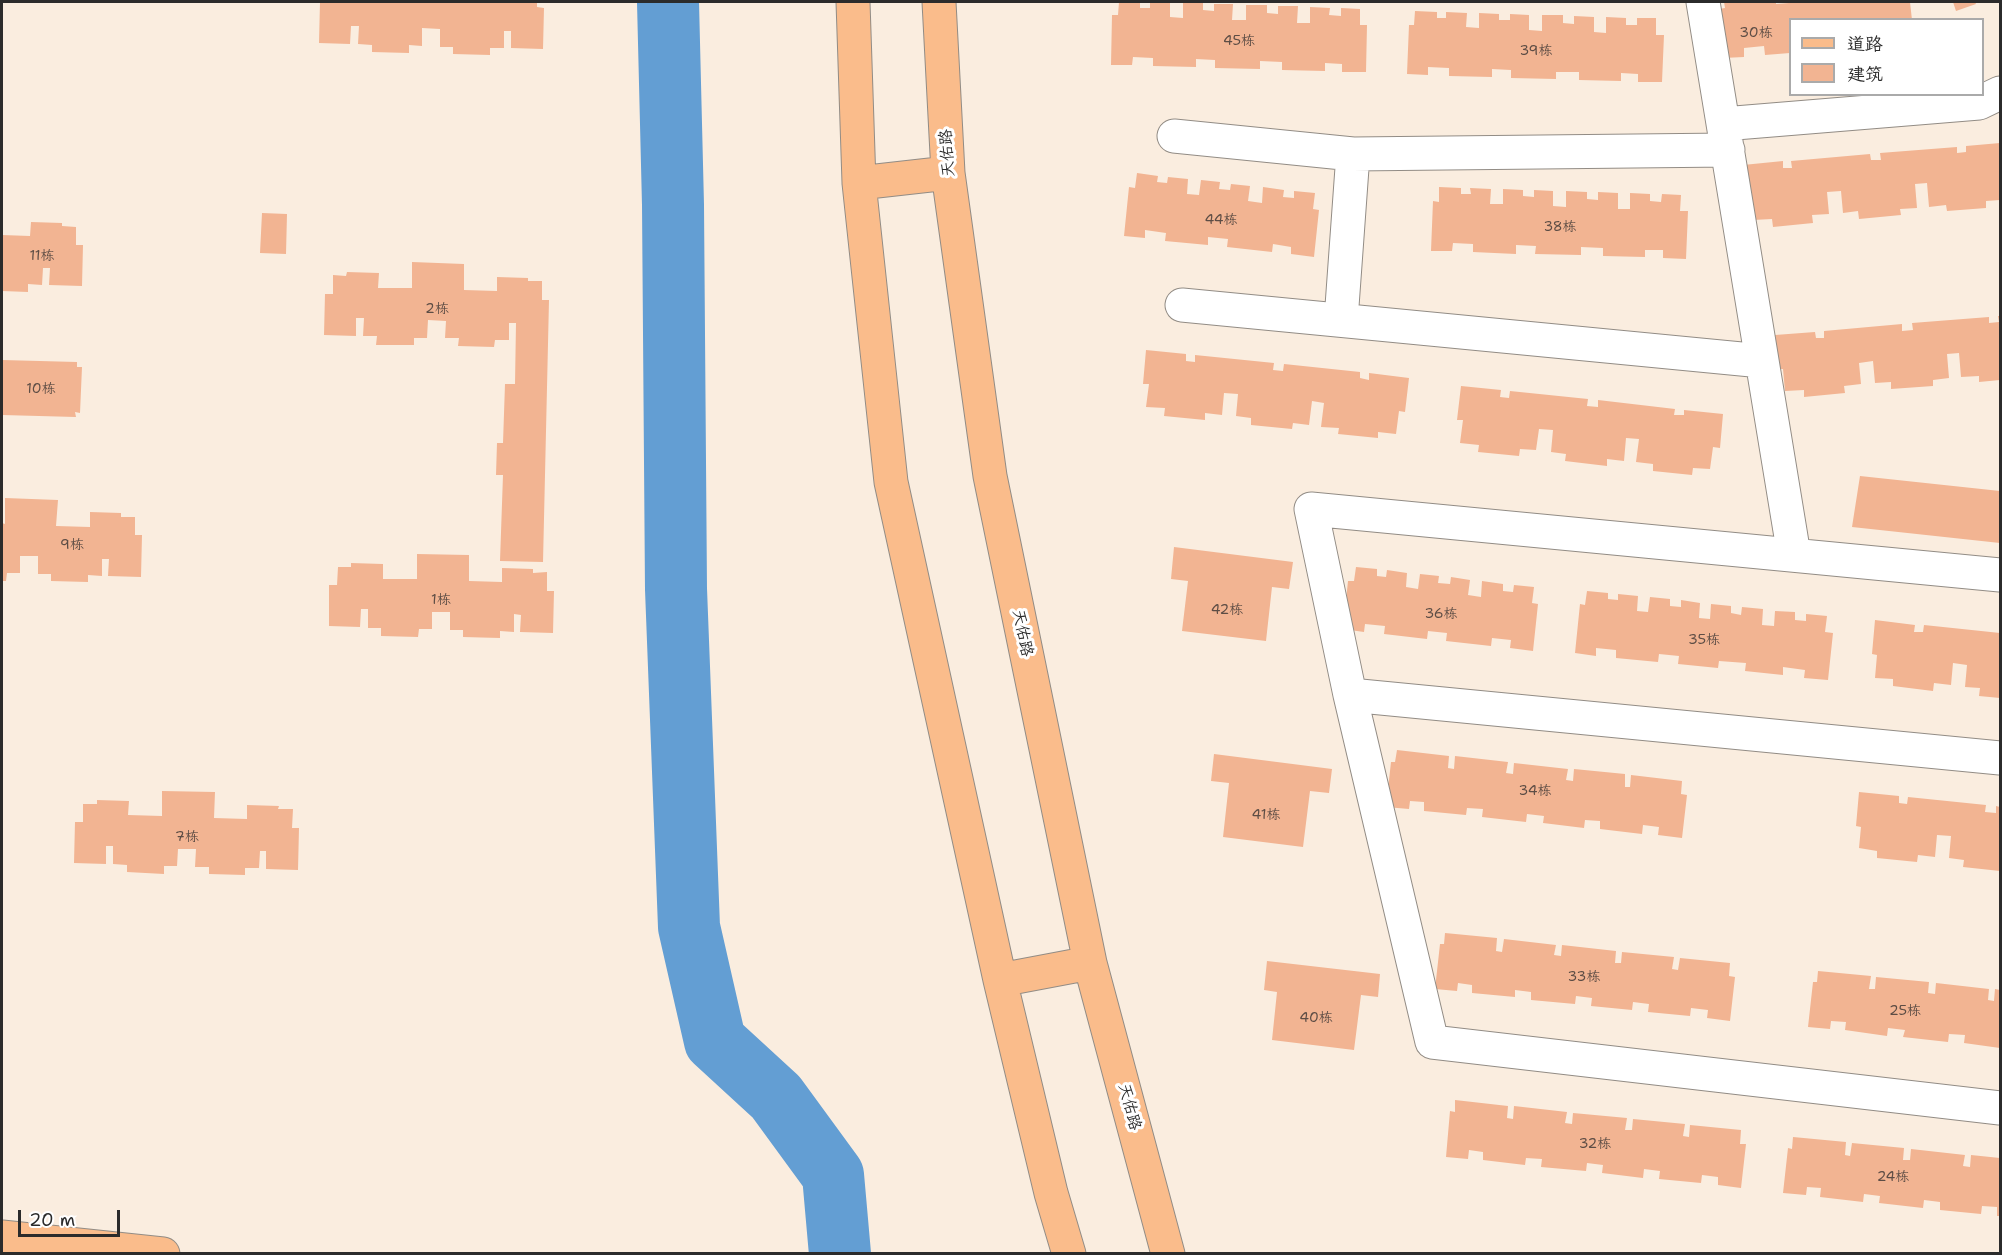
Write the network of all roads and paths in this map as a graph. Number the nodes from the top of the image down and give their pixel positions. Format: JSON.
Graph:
{"nodes":[{"id":1,"x":853,"y":2,"type":"edge"},
{"id":2,"x":939,"y":2,"type":"edge"},
{"id":3,"x":1704,"y":2,"type":"edge"},
{"id":4,"x":2001,"y":93,"type":"edge"},
{"id":5,"x":1174,"y":136,"type":"dead end"},
{"id":6,"x":1725,"y":137,"type":"junction"},
{"id":7,"x":1353,"y":154,"type":"junction"},
{"id":8,"x":948,"y":173,"type":"junction"},
{"id":9,"x":860,"y":183,"type":"junction"},
{"id":10,"x":1182,"y":305,"type":"dead end"},
{"id":11,"x":1341,"y":320,"type":"junction"},
{"id":12,"x":1762,"y":361,"type":"junction"},
{"id":13,"x":1794,"y":555,"type":"junction"},
{"id":14,"x":2001,"y":574,"type":"edge"},
{"id":15,"x":1350,"y":696,"type":"junction"},
{"id":16,"x":2001,"y":758,"type":"edge"},
{"id":17,"x":1090,"y":963,"type":"junction"},
{"id":18,"x":1000,"y":980,"type":"junction"},
{"id":19,"x":2001,"y":1108,"type":"edge"},
{"id":20,"x":2,"y":1237,"type":"edge"},
{"id":21,"x":2,"y":1246,"type":"edge"},
{"id":22,"x":156,"y":1254,"type":"edge"},
{"id":23,"x":163,"y":1254,"type":"edge"},
{"id":24,"x":1069,"y":1254,"type":"edge"},
{"id":25,"x":1168,"y":1254,"type":"edge"}],
"edges":[{"from":1,"to":9,"type":"main road"},
{"from":2,"to":8,"type":"main road","name":"天佑路"},
{"from":3,"to":6,"type":"lane"},
{"from":4,"to":6,"type":"lane"},
{"from":5,"to":7,"type":"lane"},
{"from":6,"to":7,"type":"lane"},
{"from":6,"to":12,"type":"lane"},
{"from":7,"to":11,"type":"lane"},
{"from":8,"to":9,"type":"main road"},
{"from":8,"to":17,"type":"main road","name":"天佑路"},
{"from":9,"to":18,"type":"main road"},
{"from":10,"to":11,"type":"lane"},
{"from":11,"to":12,"type":"lane"},
{"from":12,"to":13,"type":"lane"},
{"from":13,"to":14,"type":"lane"},
{"from":13,"to":15,"type":"lane"},
{"from":15,"to":16,"type":"lane"},
{"from":15,"to":19,"type":"lane"},
{"from":17,"to":18,"type":"main road"},
{"from":17,"to":25,"type":"main road","name":"天佑路"},
{"from":18,"to":24,"type":"main road"},
{"from":20,"to":23,"type":"main road"},
{"from":21,"to":22,"type":"main road"}]}
